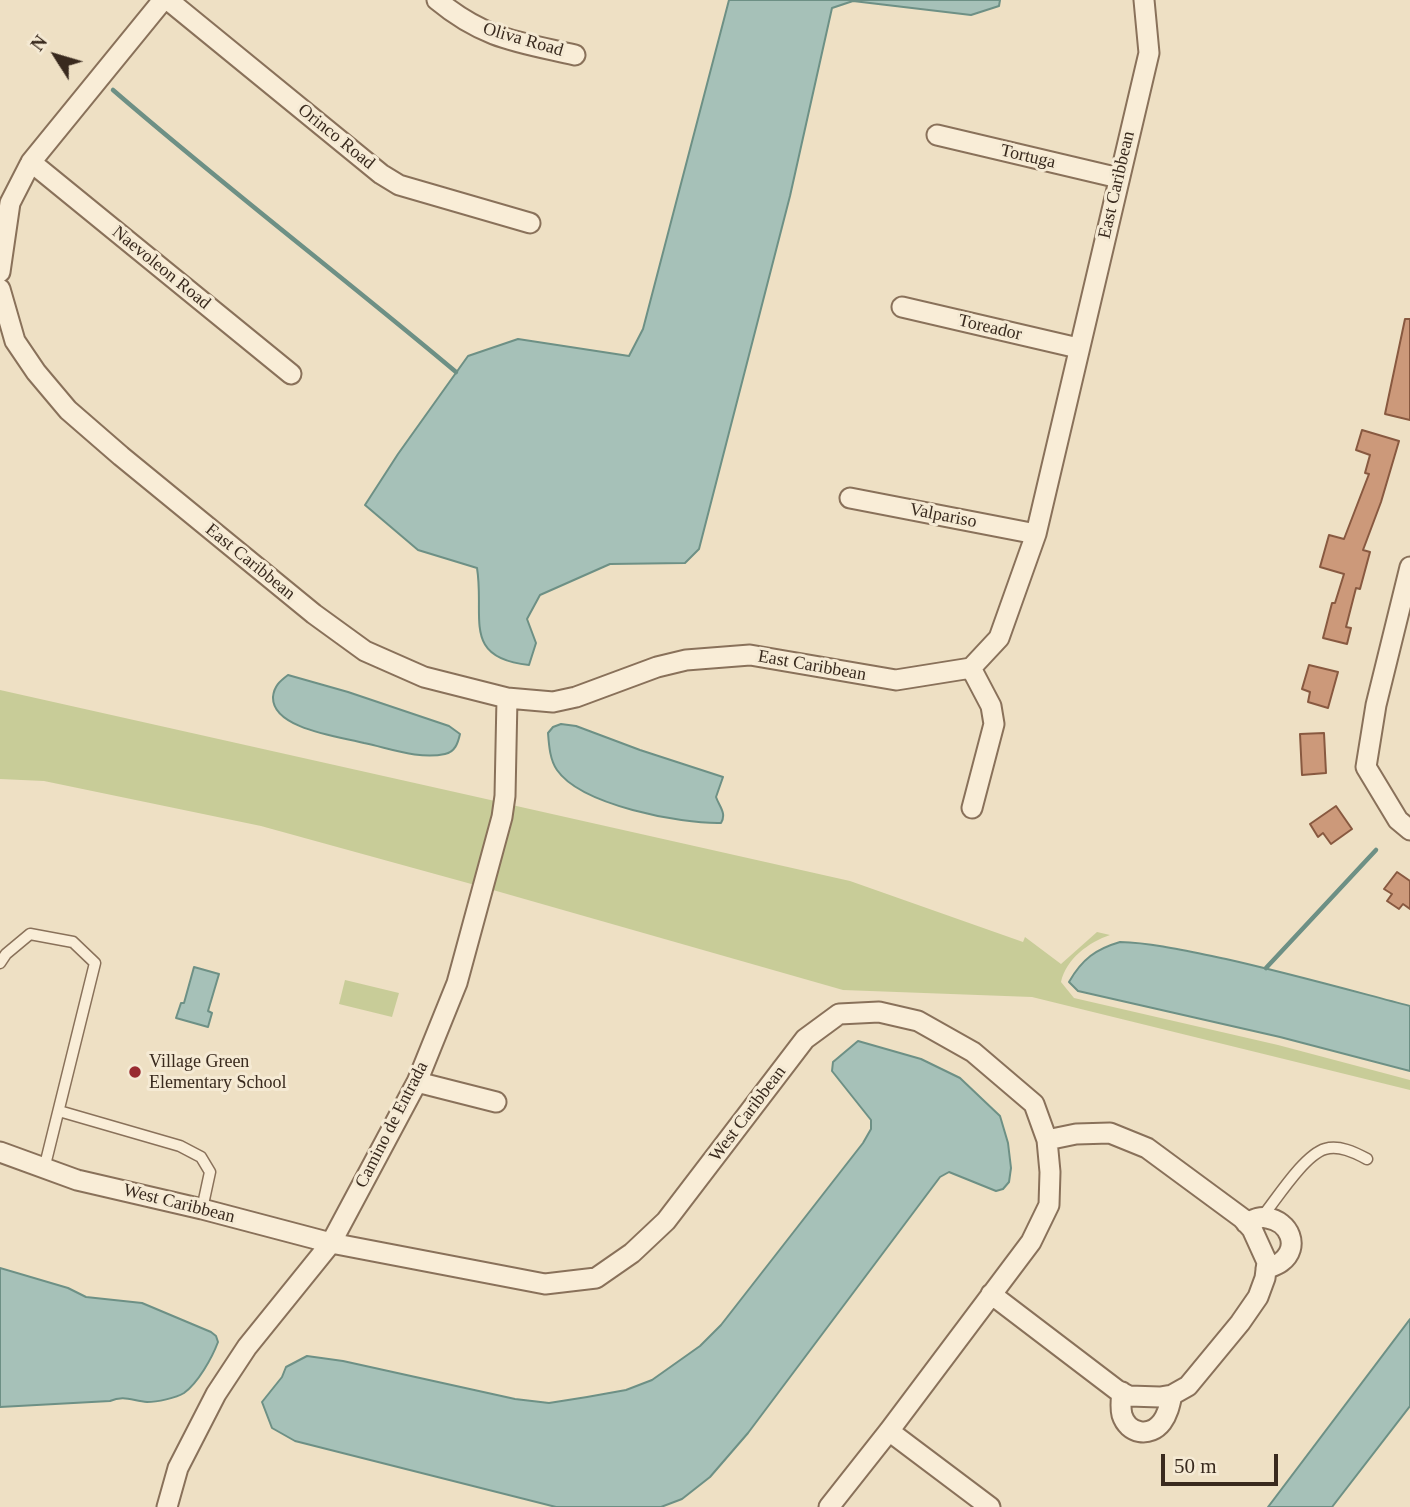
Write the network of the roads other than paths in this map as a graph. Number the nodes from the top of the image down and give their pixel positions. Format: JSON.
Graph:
{"nodes":[{"id":1,"x":165,"y":0,"type":"edge"},
{"id":2,"x":437,"y":0,"type":"edge"},
{"id":3,"x":1143,"y":0,"type":"edge"},
{"id":4,"x":575,"y":55,"type":"dead end"},
{"id":5,"x":937,"y":135,"type":"dead end"},
{"id":6,"x":31,"y":162,"type":"junction"},
{"id":7,"x":1119,"y":178,"type":"junction"},
{"id":8,"x":530,"y":223,"type":"dead end"},
{"id":9,"x":0,"y":272,"type":"edge"},
{"id":10,"x":0,"y":289,"type":"edge"},
{"id":11,"x":902,"y":307,"type":"dead end"},
{"id":12,"x":1078,"y":348,"type":"junction"},
{"id":13,"x":291,"y":374,"type":"dead end"},
{"id":14,"x":850,"y":498,"type":"dead end"},
{"id":15,"x":1035,"y":534,"type":"junction"},
{"id":16,"x":1410,"y":567,"type":"edge"},
{"id":17,"x":971,"y":668,"type":"junction"},
{"id":18,"x":507,"y":698,"type":"junction"},
{"id":19,"x":972,"y":808,"type":"dead end"},
{"id":20,"x":1410,"y":830,"type":"edge"},
{"id":21,"x":0,"y":963,"type":"edge"},
{"id":22,"x":416,"y":1082,"type":"junction"},
{"id":23,"x":496,"y":1102,"type":"dead end"},
{"id":24,"x":59,"y":1111,"type":"junction"},
{"id":25,"x":1047,"y":1140,"type":"junction"},
{"id":26,"x":0,"y":1152,"type":"edge"},
{"id":27,"x":1367,"y":1158,"type":"dead end"},
{"id":28,"x":44,"y":1169,"type":"junction"},
{"id":29,"x":202,"y":1209,"type":"junction"},
{"id":30,"x":1254,"y":1220,"type":"junction"},
{"id":31,"x":331,"y":1243,"type":"junction"},
{"id":32,"x":1266,"y":1269,"type":"junction"},
{"id":33,"x":992,"y":1294,"type":"junction"},
{"id":34,"x":1122,"y":1392,"type":"junction"},
{"id":35,"x":1172,"y":1395,"type":"junction"},
{"id":36,"x":889,"y":1431,"type":"junction"},
{"id":37,"x":167,"y":1507,"type":"edge"},
{"id":38,"x":829,"y":1507,"type":"edge"},
{"id":39,"x":990,"y":1507,"type":"edge"}],
"edges":[{"from":1,"to":6,"type":"street"},
{"from":1,"to":8,"type":"street","name":"Orinco Road"},
{"from":2,"to":4,"type":"street","name":"Oliva Road"},
{"from":3,"to":7,"type":"street","name":"East Caribbean"},
{"from":5,"to":7,"type":"street","name":"Tortuga"},
{"from":6,"to":9,"type":"street"},
{"from":6,"to":13,"type":"street","name":"Naevoleon Road"},
{"from":7,"to":12,"type":"street","name":"East Caribbean"},
{"from":10,"to":18,"type":"street","name":"East Caribbean"},
{"from":11,"to":12,"type":"street","name":"Toreador"},
{"from":12,"to":15,"type":"street","name":"East Caribbean"},
{"from":14,"to":15,"type":"street","name":"Valpariso"},
{"from":15,"to":17,"type":"street","name":"East Caribbean"},
{"from":16,"to":20,"type":"street"},
{"from":17,"to":18,"type":"street","name":"East Caribbean"},
{"from":17,"to":19,"type":"street"},
{"from":18,"to":22,"type":"street","name":"Camino de Entrada"},
{"from":21,"to":24,"type":"lane"},
{"from":22,"to":23,"type":"street"},
{"from":22,"to":31,"type":"street","name":"Camino de Entrada"},
{"from":24,"to":28,"type":"lane"},
{"from":24,"to":29,"type":"lane"},
{"from":25,"to":30,"type":"street"},
{"from":25,"to":31,"type":"street","name":"West Caribbean"},
{"from":25,"to":33,"type":"street","name":"West Caribbean"},
{"from":26,"to":28,"type":"street","name":"West Caribbean"},
{"from":27,"to":30,"type":"lane"},
{"from":28,"to":29,"type":"street","name":"West Caribbean"},
{"from":29,"to":31,"type":"street","name":"West Caribbean"},
{"from":30,"to":32,"type":"street"},
{"from":30,"to":32,"type":"street"},
{"from":31,"to":37,"type":"street","name":"Camino de Entrada"},
{"from":32,"to":35,"type":"street"},
{"from":33,"to":34,"type":"street"},
{"from":33,"to":36,"type":"street","name":"West Caribbean"},
{"from":34,"to":35,"type":"street"},
{"from":34,"to":35,"type":"street"},
{"from":36,"to":38,"type":"street","name":"West Caribbean"},
{"from":36,"to":39,"type":"street"}]}
